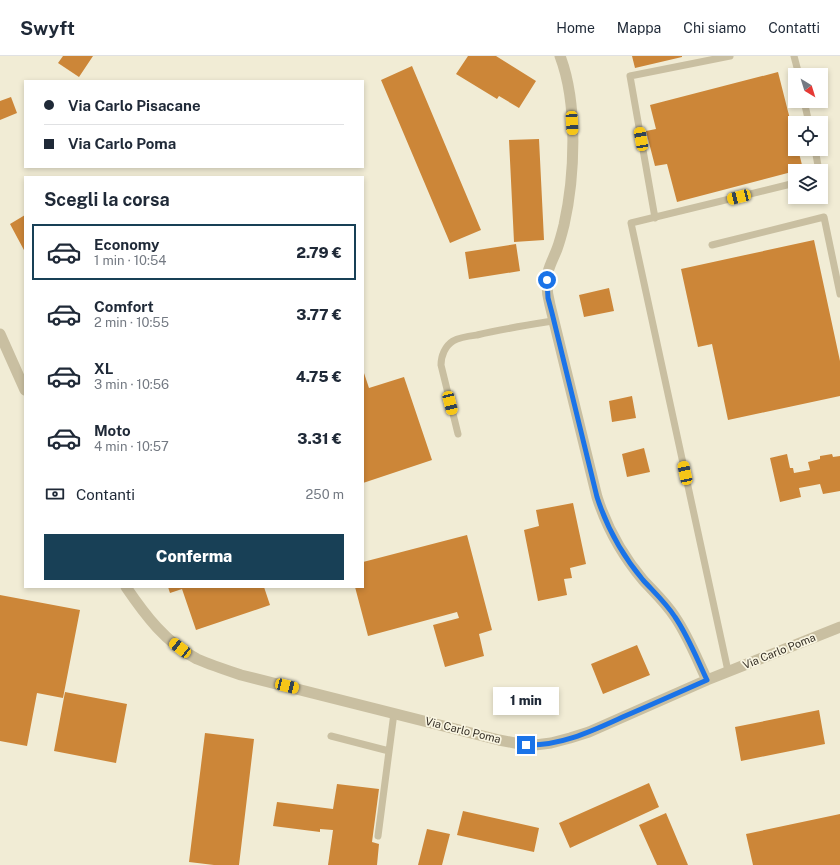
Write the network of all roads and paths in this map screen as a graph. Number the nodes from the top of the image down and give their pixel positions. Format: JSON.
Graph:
{"nodes":[{"id":1,"x":560,"y":56,"type":"edge"},
{"id":2,"x":730,"y":56,"type":"edge"},
{"id":3,"x":794,"y":56,"type":"edge"},
{"id":4,"x":797,"y":68,"type":"edge"},
{"id":5,"x":788,"y":185,"type":"edge"},
{"id":6,"x":655,"y":218,"type":"junction"},
{"id":7,"x":712,"y":245,"type":"dead end"},
{"id":8,"x":840,"y":294,"type":"edge"},
{"id":9,"x":554,"y":321,"type":"junction"},
{"id":10,"x":0,"y":334,"type":"edge"},
{"id":11,"x":24,"y":388,"type":"edge"},
{"id":12,"x":458,"y":434,"type":"dead end"},
{"id":13,"x":127,"y":588,"type":"edge"},
{"id":14,"x":840,"y":627,"type":"edge"},
{"id":15,"x":728,"y":672,"type":"junction"},
{"id":16,"x":707,"y":680,"type":"junction"},
{"id":17,"x":394,"y":713,"type":"junction"},
{"id":18,"x":331,"y":736,"type":"dead end"},
{"id":19,"x":389,"y":751,"type":"junction"},
{"id":20,"x":378,"y":836,"type":"dead end"}],
"edges":[{"from":1,"to":9,"type":"street"},
{"from":2,"to":6,"type":"lane"},
{"from":3,"to":4,"type":"lane"},
{"from":5,"to":6,"type":"lane"},
{"from":6,"to":15,"type":"lane"},
{"from":7,"to":8,"type":"lane"},
{"from":9,"to":12,"type":"lane"},
{"from":9,"to":16,"type":"street"},
{"from":10,"to":11,"type":"street"},
{"from":13,"to":17,"type":"street","name":"Via Carlo Poma"},
{"from":14,"to":15,"type":"street","name":"Via Carlo Poma"},
{"from":15,"to":16,"type":"street","name":"Via Carlo Poma"},
{"from":16,"to":17,"type":"street","name":"Via Carlo Poma"},
{"from":17,"to":19,"type":"lane"},
{"from":18,"to":19,"type":"lane"},
{"from":19,"to":20,"type":"lane"}]}
